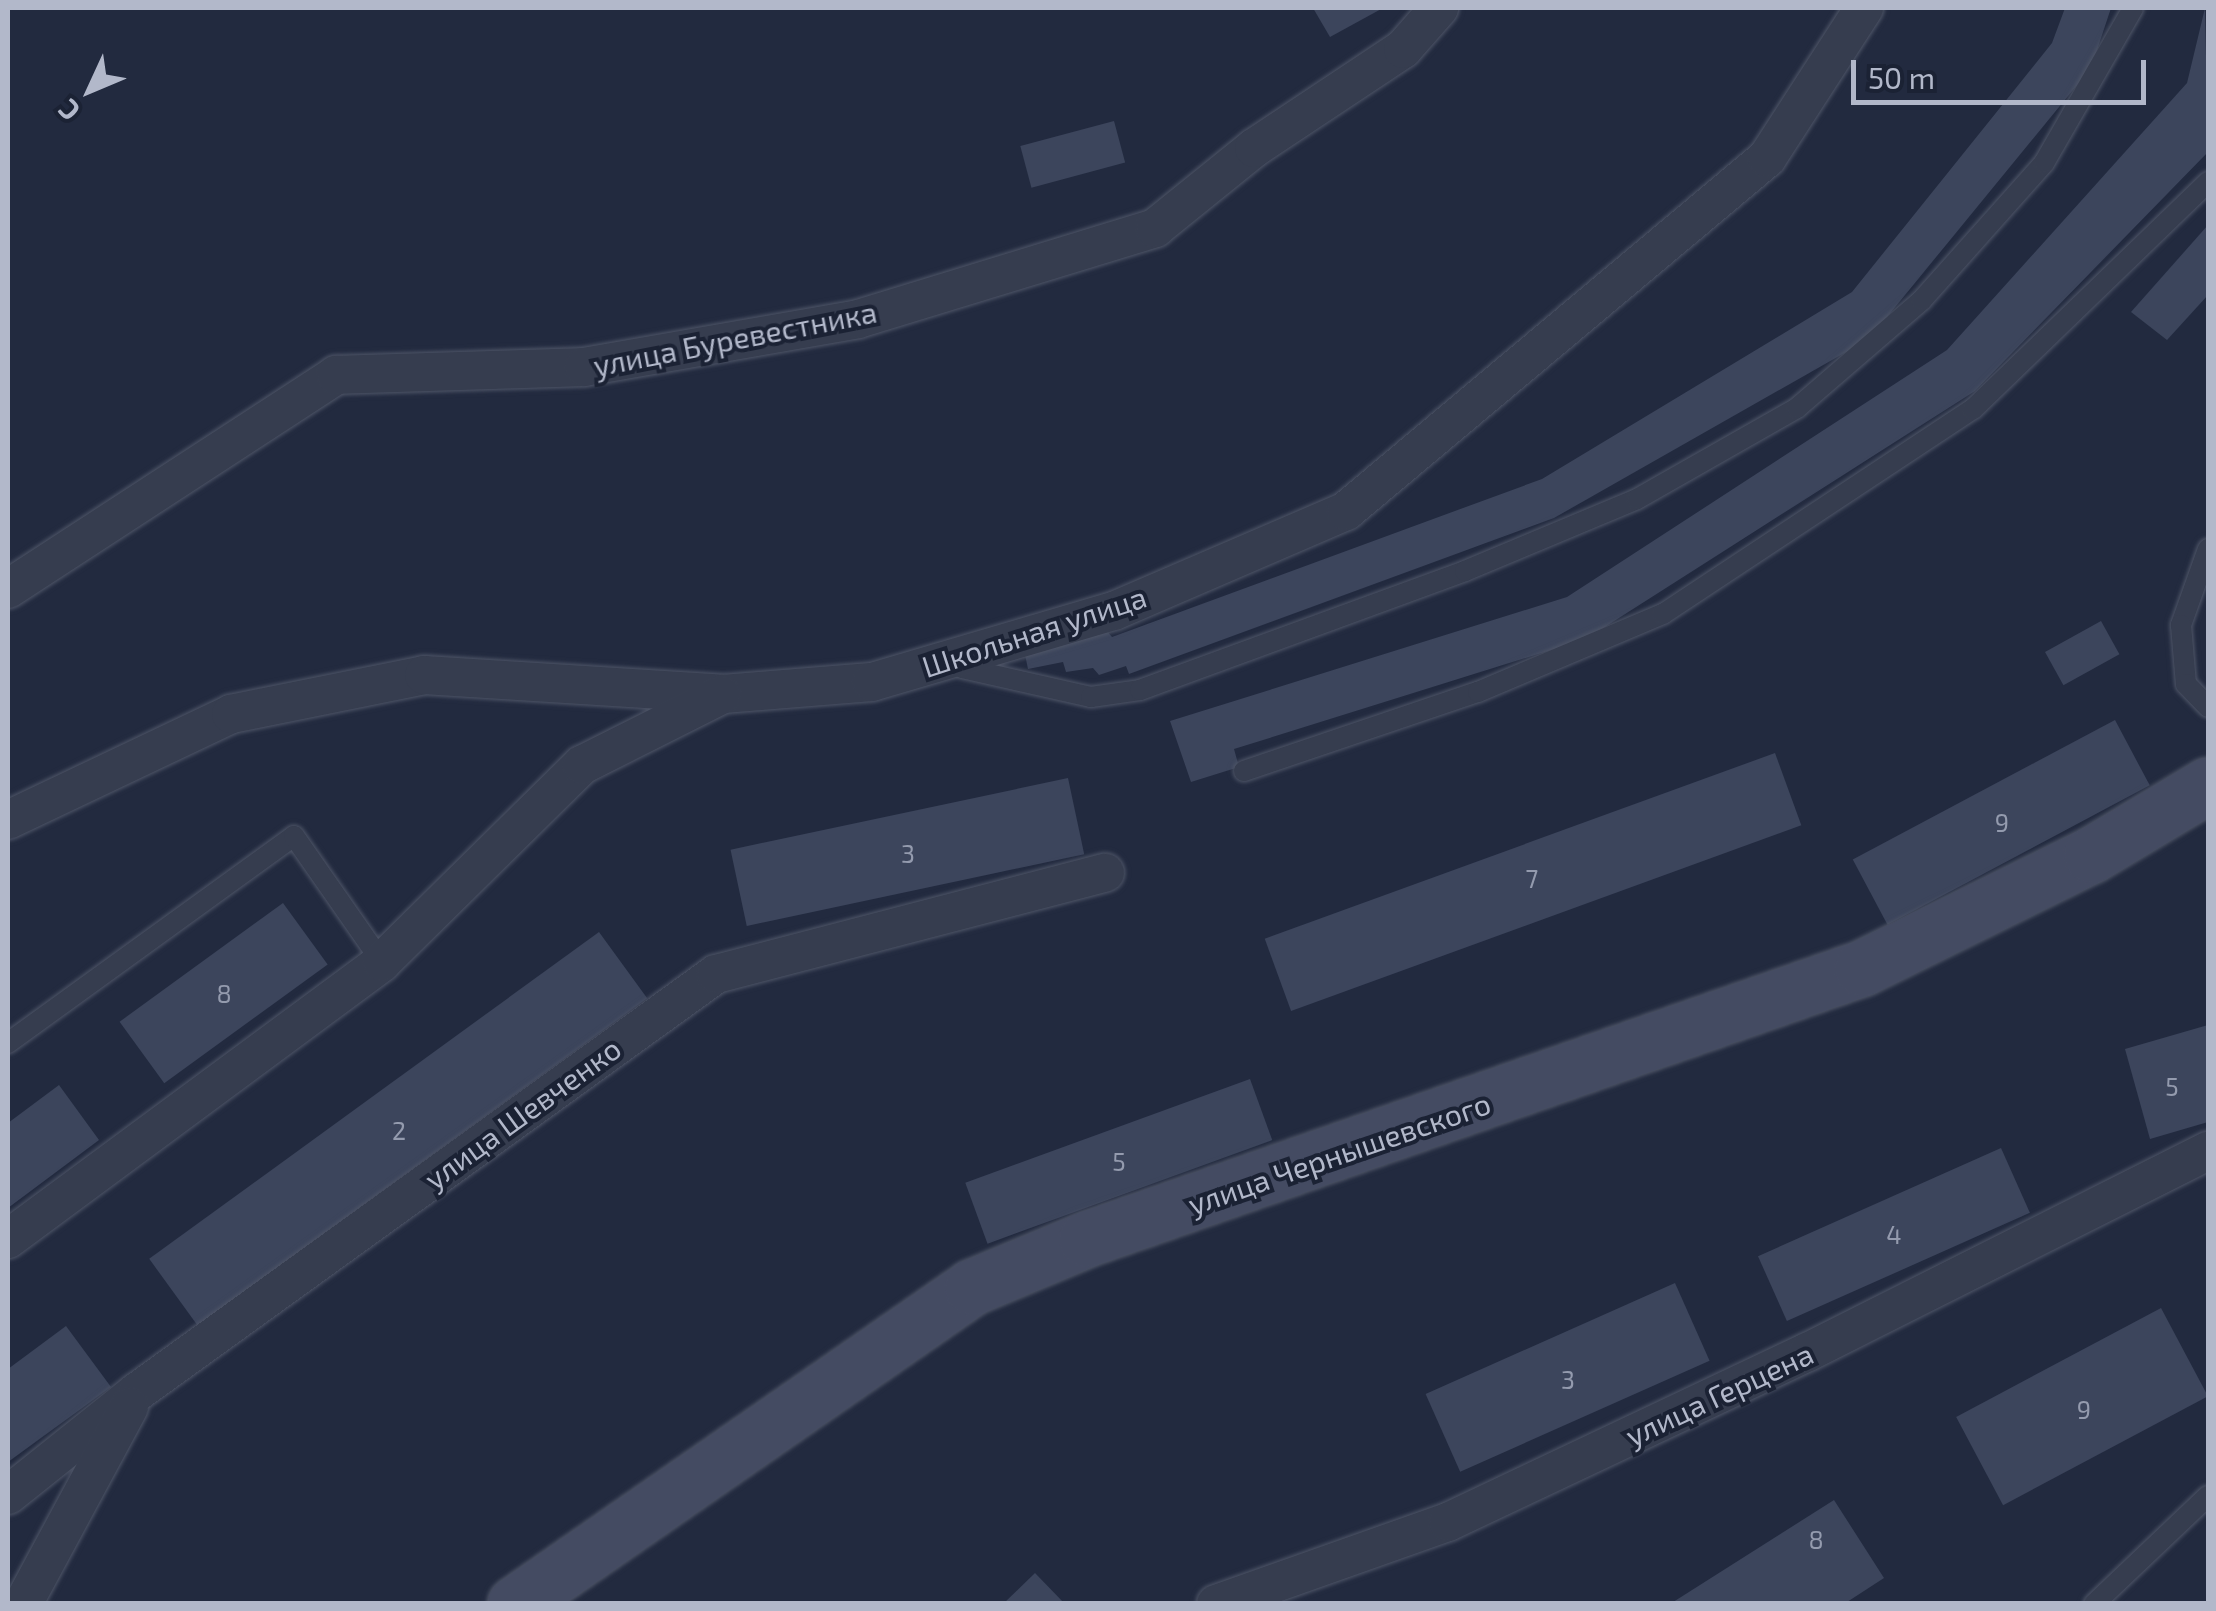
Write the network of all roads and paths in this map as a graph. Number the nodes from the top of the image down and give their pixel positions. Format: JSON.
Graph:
{"nodes":[{"id":1,"x":1438,"y":8,"type":"edge"},
{"id":2,"x":1864,"y":8,"type":"edge"},
{"id":3,"x":2133,"y":8,"type":"edge"},
{"id":4,"x":2208,"y":182,"type":"edge"},
{"id":5,"x":2208,"y":550,"type":"edge"},
{"id":6,"x":8,"y":589,"type":"edge"},
{"id":7,"x":872,"y":682,"type":"junction"},
{"id":8,"x":723,"y":694,"type":"junction"},
{"id":9,"x":2208,"y":707,"type":"edge"},
{"id":10,"x":1244,"y":771,"type":"dead end"},
{"id":11,"x":2208,"y":785,"type":"edge"},
{"id":12,"x":8,"y":820,"type":"edge"},
{"id":13,"x":1105,"y":874,"type":"dead end"},
{"id":14,"x":382,"y":962,"type":"junction"},
{"id":15,"x":8,"y":1044,"type":"edge"},
{"id":16,"x":2208,"y":1151,"type":"edge"},
{"id":17,"x":8,"y":1239,"type":"edge"},
{"id":18,"x":138,"y":1392,"type":"junction"},
{"id":19,"x":8,"y":1495,"type":"edge"},
{"id":20,"x":2208,"y":1496,"type":"edge"},
{"id":21,"x":23,"y":1604,"type":"edge"},
{"id":22,"x":515,"y":1604,"type":"edge"},
{"id":23,"x":1216,"y":1604,"type":"edge"},
{"id":24,"x":2094,"y":1604,"type":"edge"}],
"edges":[{"from":1,"to":6,"type":"street","name":"улица Буревестника"},
{"from":2,"to":7,"type":"street","name":"Школьная улица"},
{"from":3,"to":7,"type":"lane"},
{"from":4,"to":10,"type":"lane"},
{"from":5,"to":9,"type":"lane"},
{"from":7,"to":8,"type":"street","name":"Школьная улица"},
{"from":8,"to":12,"type":"street","name":"Школьная улица"},
{"from":8,"to":14,"type":"street"},
{"from":11,"to":22,"type":"main road","name":"улица Чернышевского"},
{"from":13,"to":18,"type":"street","name":"улица Шевченко"},
{"from":14,"to":15,"type":"lane"},
{"from":14,"to":17,"type":"street"},
{"from":16,"to":23,"type":"street","name":"улица Герцена"},
{"from":18,"to":19,"type":"street","name":"улица Шевченко"},
{"from":18,"to":21,"type":"street"},
{"from":20,"to":24,"type":"lane"}]}
